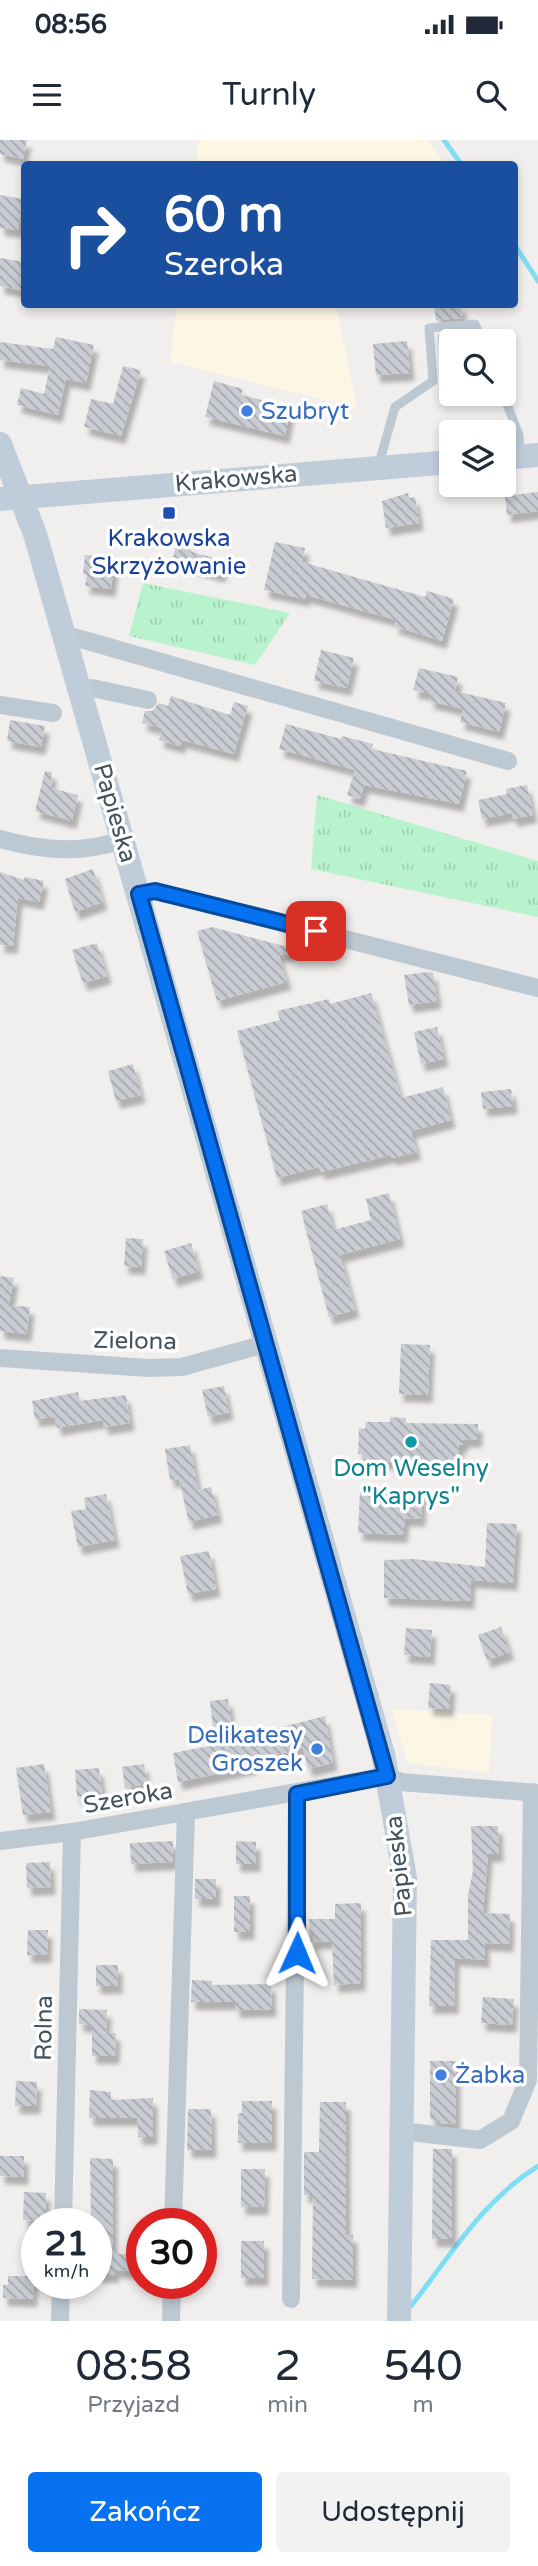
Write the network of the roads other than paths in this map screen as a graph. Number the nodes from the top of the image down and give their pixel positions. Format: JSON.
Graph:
{"nodes":[{"id":1,"x":477,"y":329,"type":"edge"},
{"id":2,"x":508,"y":406,"type":"edge"},
{"id":3,"x":0,"y":444,"type":"edge"},
{"id":4,"x":521,"y":456,"type":"edge"},
{"id":5,"x":439,"y":463,"type":"edge"},
{"id":6,"x":378,"y":468,"type":"junction"},
{"id":7,"x":11,"y":498,"type":"edge"},
{"id":8,"x":63,"y":634,"type":"junction"},
{"id":9,"x":92,"y":688,"type":"dead end"},
{"id":10,"x":148,"y":700,"type":"dead end"},
{"id":11,"x":0,"y":705,"type":"edge"},
{"id":12,"x":53,"y":713,"type":"dead end"},
{"id":13,"x":508,"y":761,"type":"dead end"},
{"id":14,"x":0,"y":839,"type":"edge"},
{"id":15,"x":122,"y":840,"type":"junction"},
{"id":16,"x":139,"y":894,"type":"junction"},
{"id":17,"x":538,"y":988,"type":"edge"},
{"id":18,"x":265,"y":1344,"type":"junction"},
{"id":19,"x":0,"y":1358,"type":"edge"},
{"id":20,"x":387,"y":1776,"type":"junction"},
{"id":21,"x":535,"y":1793,"type":"edge"},
{"id":22,"x":297,"y":1794,"type":"junction"},
{"id":23,"x":186,"y":1812,"type":"junction"},
{"id":24,"x":72,"y":1832,"type":"junction"},
{"id":25,"x":0,"y":1841,"type":"edge"},
{"id":26,"x":401,"y":2131,"type":"junction"},
{"id":27,"x":63,"y":2208,"type":"edge"},
{"id":28,"x":174,"y":2208,"type":"edge"},
{"id":29,"x":61,"y":2299,"type":"edge"},
{"id":30,"x":172,"y":2299,"type":"edge"},
{"id":31,"x":291,"y":2299,"type":"dead end"},
{"id":32,"x":60,"y":2321,"type":"edge"},
{"id":33,"x":171,"y":2321,"type":"edge"},
{"id":34,"x":399,"y":2321,"type":"edge"}],
"edges":[{"from":1,"to":6,"type":"lane"},
{"from":2,"to":4,"type":"lane"},
{"from":3,"to":7,"type":"street","name":"Papieska"},
{"from":5,"to":6,"type":"street","name":"Krakowska"},
{"from":6,"to":7,"type":"street","name":"Krakowska"},
{"from":7,"to":8,"type":"street","name":"Papieska"},
{"from":8,"to":13,"type":"street"},
{"from":8,"to":15,"type":"street","name":"Papieska"},
{"from":9,"to":10,"type":"street"},
{"from":11,"to":12,"type":"street"},
{"from":14,"to":15,"type":"street"},
{"from":15,"to":16,"type":"street","name":"Papieska"},
{"from":16,"to":17,"type":"street"},
{"from":16,"to":18,"type":"street","name":"Papieska"},
{"from":18,"to":19,"type":"street","name":"Zielona"},
{"from":18,"to":20,"type":"street","name":"Papieska"},
{"from":20,"to":21,"type":"street"},
{"from":20,"to":22,"type":"street","name":"Szeroka"},
{"from":20,"to":26,"type":"street","name":"Papieska"},
{"from":21,"to":26,"type":"street"},
{"from":22,"to":23,"type":"street","name":"Szeroka"},
{"from":22,"to":31,"type":"street"},
{"from":23,"to":24,"type":"street","name":"Szeroka"},
{"from":23,"to":28,"type":"street"},
{"from":24,"to":25,"type":"street","name":"Szeroka"},
{"from":24,"to":27,"type":"street","name":"Rolna"},
{"from":26,"to":34,"type":"street","name":"Papieska"},
{"from":29,"to":32,"type":"street"},
{"from":30,"to":33,"type":"street"}]}
